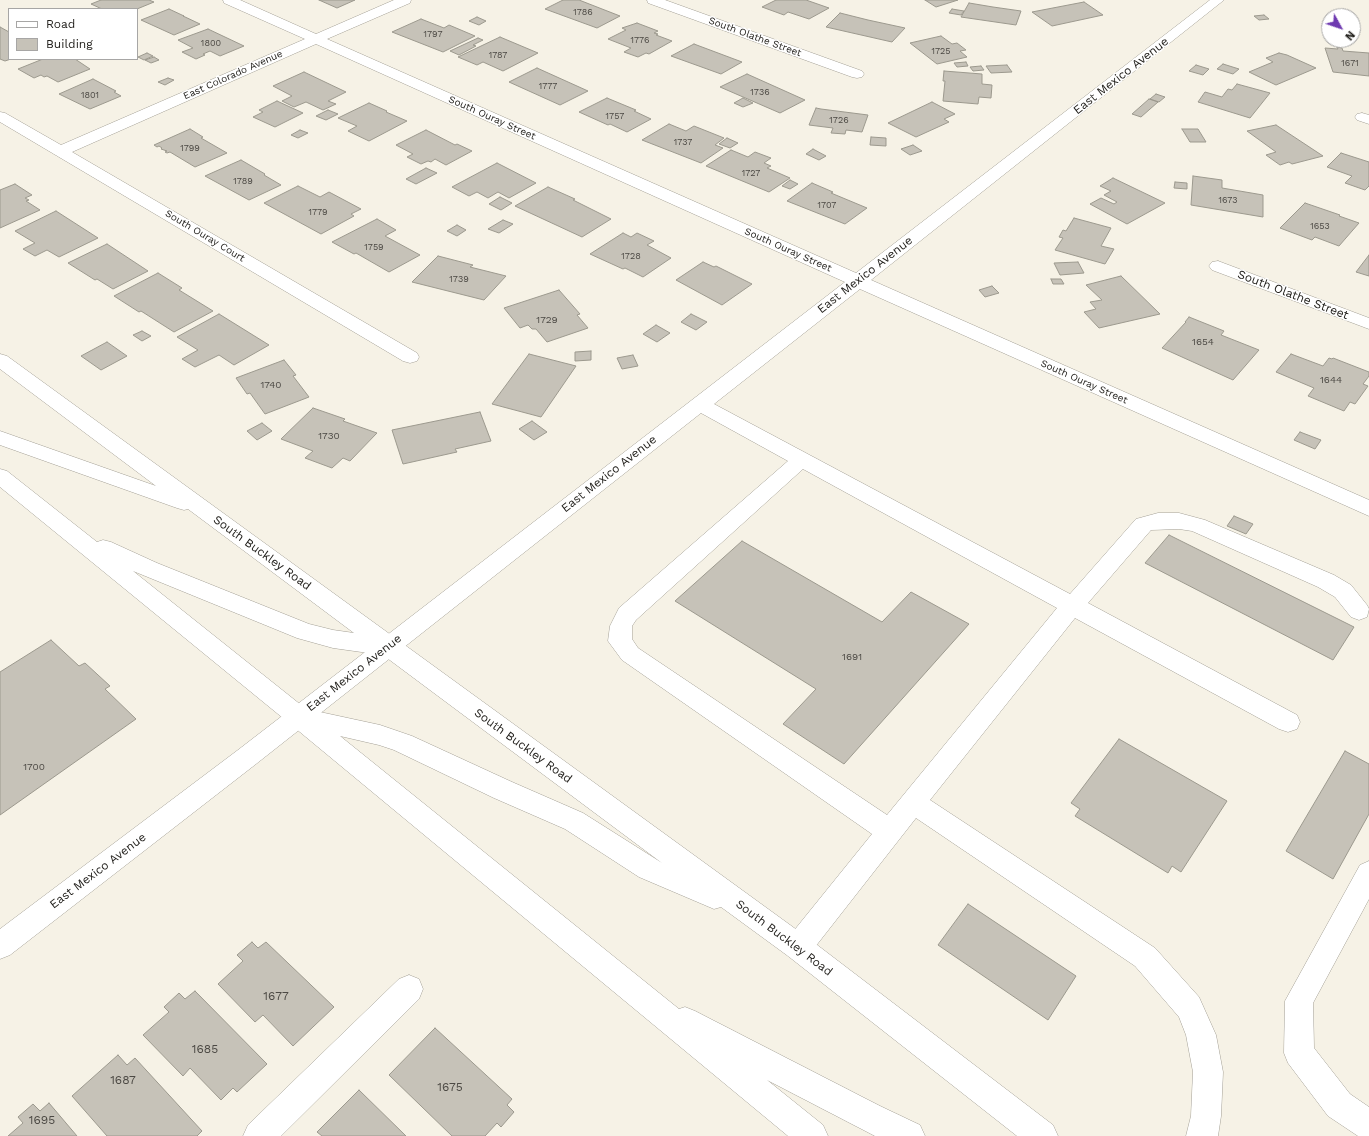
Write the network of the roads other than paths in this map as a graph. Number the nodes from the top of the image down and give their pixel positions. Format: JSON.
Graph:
{"nodes":[{"id":1,"x":229,"y":0,"type":"edge"},
{"id":2,"x":405,"y":0,"type":"edge"},
{"id":3,"x":653,"y":0,"type":"edge"},
{"id":4,"x":1218,"y":0,"type":"edge"},
{"id":5,"x":316,"y":39,"type":"junction"},
{"id":6,"x":857,"y":74,"type":"dead end"},
{"id":7,"x":0,"y":116,"type":"edge"},
{"id":8,"x":60,"y":151,"type":"junction"},
{"id":9,"x":1218,"y":266,"type":"dead end"},
{"id":10,"x":857,"y":281,"type":"junction"},
{"id":11,"x":1369,"y":324,"type":"edge"},
{"id":12,"x":410,"y":357,"type":"dead end"},
{"id":13,"x":0,"y":360,"type":"edge"},
{"id":14,"x":699,"y":404,"type":"junction"},
{"id":15,"x":0,"y":438,"type":"edge"},
{"id":16,"x":802,"y":459,"type":"junction"},
{"id":17,"x":0,"y":476,"type":"edge"},
{"id":18,"x":1369,"y":509,"type":"edge"},
{"id":19,"x":204,"y":510,"type":"junction"},
{"id":20,"x":73,"y":534,"type":"junction"},
{"id":21,"x":1072,"y":606,"type":"junction"},
{"id":22,"x":1359,"y":611,"type":"dead end"},
{"id":23,"x":388,"y":646,"type":"junction"},
{"id":24,"x":298,"y":716,"type":"junction"},
{"id":25,"x":1288,"y":722,"type":"dead end"},
{"id":26,"x":913,"y":802,"type":"junction"},
{"id":27,"x":890,"y":832,"type":"junction"},
{"id":28,"x":1369,"y":873,"type":"edge"},
{"id":29,"x":748,"y":911,"type":"junction"},
{"id":30,"x":0,"y":946,"type":"edge"},
{"id":31,"x":798,"y":947,"type":"junction"},
{"id":32,"x":409,"y":989,"type":"dead end"},
{"id":33,"x":644,"y":999,"type":"junction"},
{"id":34,"x":1369,"y":1125,"type":"edge"},
{"id":35,"x":259,"y":1136,"type":"edge"},
{"id":36,"x":812,"y":1136,"type":"edge"},
{"id":37,"x":909,"y":1136,"type":"edge"},
{"id":38,"x":1042,"y":1136,"type":"edge"},
{"id":39,"x":1202,"y":1136,"type":"edge"}],
"edges":[{"from":1,"to":5,"type":"street","name":"South Ouray Street"},
{"from":2,"to":5,"type":"street","name":"East Colorado Avenue"},
{"from":3,"to":6,"type":"street","name":"South Olathe Street"},
{"from":4,"to":10,"type":"street","name":"East Mexico Avenue"},
{"from":5,"to":8,"type":"street","name":"East Colorado Avenue"},
{"from":5,"to":10,"type":"street","name":"South Ouray Street"},
{"from":7,"to":8,"type":"street","name":"South Ouray Court"},
{"from":8,"to":12,"type":"street","name":"South Ouray Court"},
{"from":9,"to":11,"type":"street","name":"South Olathe Street"},
{"from":10,"to":14,"type":"street","name":"East Mexico Avenue"},
{"from":10,"to":18,"type":"street","name":"South Ouray Street"},
{"from":13,"to":19,"type":"street","name":"South Buckley Road"},
{"from":14,"to":16,"type":"street"},
{"from":14,"to":23,"type":"street","name":"East Mexico Avenue"},
{"from":15,"to":19,"type":"street"},
{"from":16,"to":21,"type":"street"},
{"from":16,"to":27,"type":"street"},
{"from":17,"to":20,"type":"street"},
{"from":19,"to":23,"type":"street","name":"South Buckley Road"},
{"from":20,"to":23,"type":"street"},
{"from":20,"to":24,"type":"street"},
{"from":21,"to":22,"type":"street"},
{"from":21,"to":25,"type":"street"},
{"from":21,"to":26,"type":"street"},
{"from":23,"to":24,"type":"street","name":"East Mexico Avenue"},
{"from":23,"to":29,"type":"street","name":"South Buckley Road"},
{"from":24,"to":29,"type":"street"},
{"from":24,"to":30,"type":"street","name":"East Mexico Avenue"},
{"from":24,"to":33,"type":"street"},
{"from":26,"to":27,"type":"street"},
{"from":26,"to":39,"type":"street"},
{"from":27,"to":31,"type":"street"},
{"from":28,"to":34,"type":"street"},
{"from":29,"to":31,"type":"street","name":"South Buckley Road"},
{"from":31,"to":38,"type":"street","name":"South Buckley Road"},
{"from":32,"to":35,"type":"street"},
{"from":33,"to":36,"type":"street"},
{"from":33,"to":37,"type":"street"}]}
